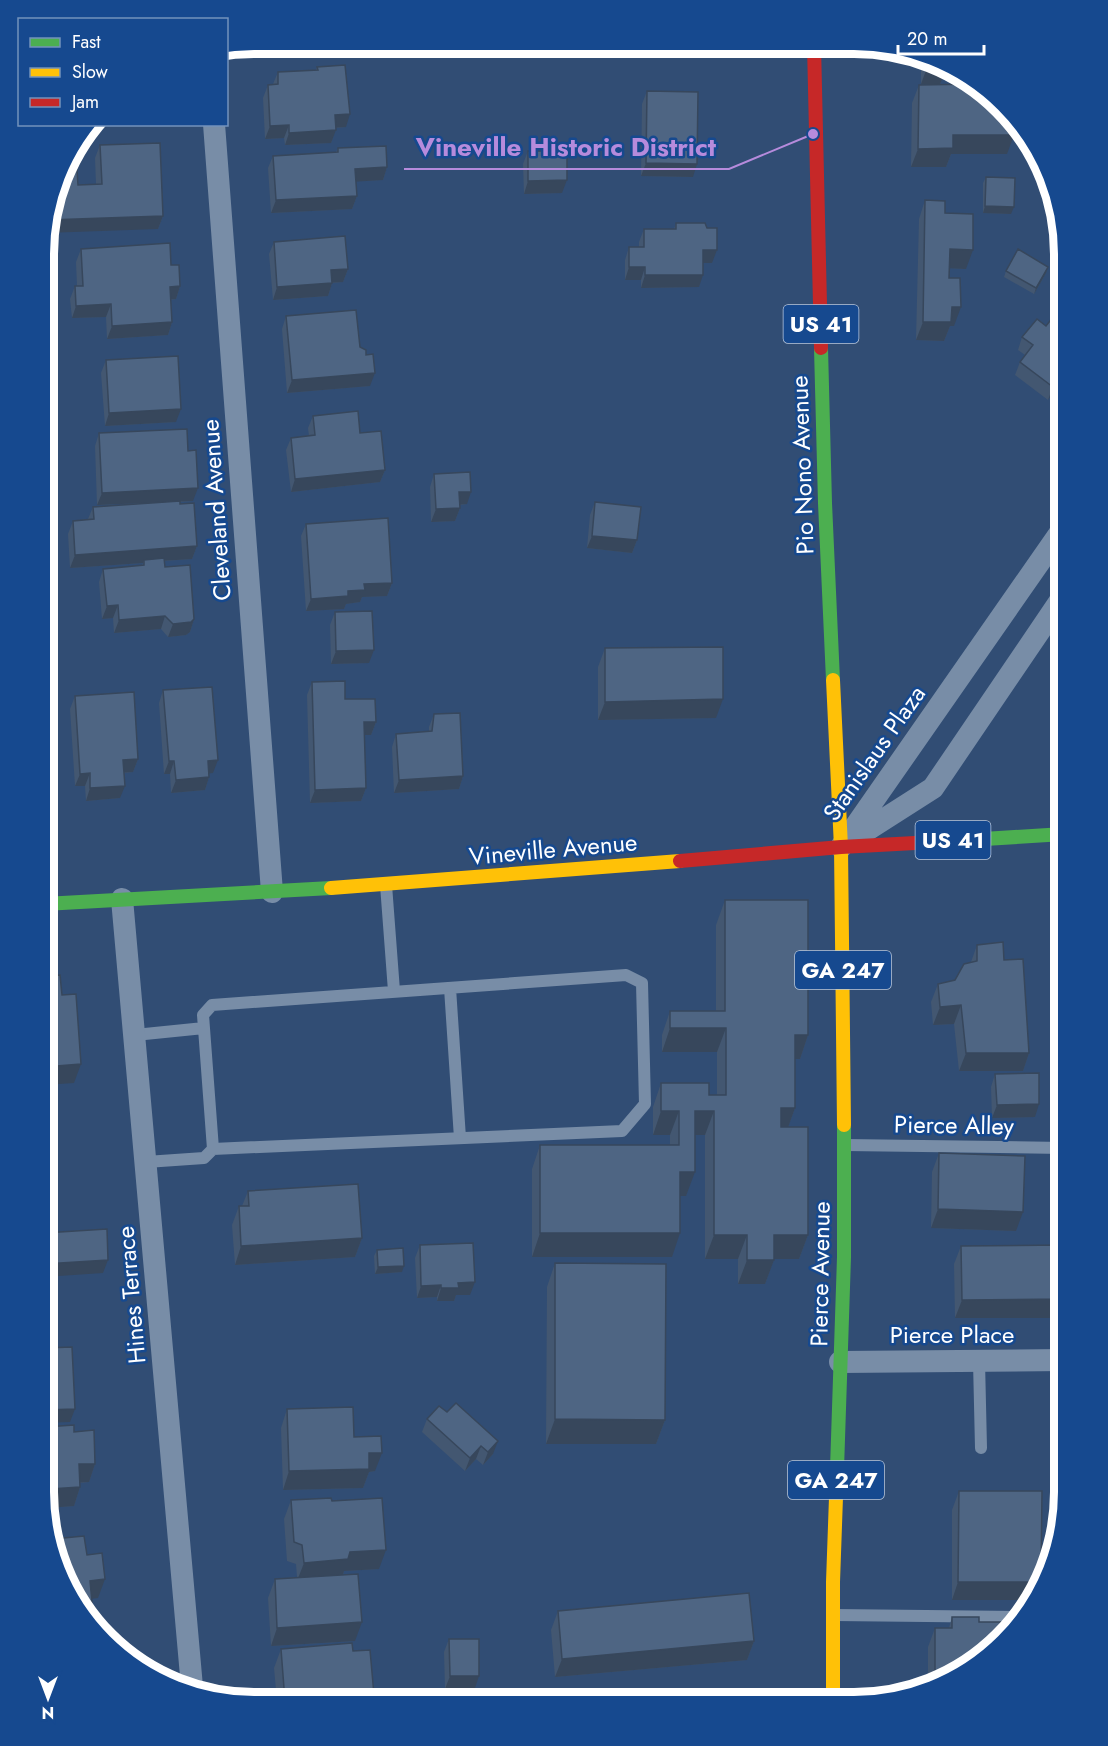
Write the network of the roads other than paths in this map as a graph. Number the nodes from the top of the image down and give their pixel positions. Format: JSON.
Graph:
{"nodes":[{"id":1,"x":814,"y":54,"type":"edge"},
{"id":2,"x":214,"y":126,"type":"edge"},
{"id":3,"x":1054,"y":541,"type":"edge"},
{"id":4,"x":1054,"y":610,"type":"edge"},
{"id":5,"x":1054,"y":835,"type":"edge"},
{"id":6,"x":842,"y":847,"type":"junction"},
{"id":7,"x":386,"y":884,"type":"junction"},
{"id":8,"x":272,"y":892,"type":"junction"},
{"id":9,"x":122,"y":899,"type":"junction"},
{"id":10,"x":54,"y":903,"type":"edge"},
{"id":11,"x":450,"y":988,"type":"junction"},
{"id":12,"x":394,"y":992,"type":"junction"},
{"id":13,"x":204,"y":1028,"type":"junction"},
{"id":14,"x":135,"y":1035,"type":"junction"},
{"id":15,"x":460,"y":1138,"type":"junction"},
{"id":16,"x":844,"y":1145,"type":"junction"},
{"id":17,"x":1054,"y":1148,"type":"edge"},
{"id":18,"x":213,"y":1149,"type":"junction"},
{"id":19,"x":146,"y":1162,"type":"junction"},
{"id":20,"x":1054,"y":1360,"type":"edge"},
{"id":21,"x":980,"y":1361,"type":"junction"},
{"id":22,"x":840,"y":1362,"type":"junction"},
{"id":23,"x":981,"y":1448,"type":"dead end"},
{"id":24,"x":833,"y":1615,"type":"junction"},
{"id":25,"x":1009,"y":1617,"type":"edge"},
{"id":26,"x":192,"y":1682,"type":"edge"},
{"id":27,"x":833,"y":1692,"type":"edge"}],
"edges":[{"from":1,"to":6,"type":"main road","name":"Pio Nono Avenue","number":"US 41"},
{"from":2,"to":8,"type":"street","name":"Cleveland Avenue"},
{"from":3,"to":6,"type":"street","name":"Stanislaus Plaza"},
{"from":4,"to":6,"type":"street","name":"Stanislaus Plaza"},
{"from":5,"to":6,"type":"main road","name":"Vineville Avenue","number":"US 41"},
{"from":6,"to":7,"type":"main road","name":"Vineville Avenue"},
{"from":6,"to":16,"type":"main road","name":"Pierce Avenue","number":"GA 247"},
{"from":7,"to":8,"type":"main road","name":"Vineville Avenue"},
{"from":7,"to":12,"type":"lane"},
{"from":8,"to":9,"type":"main road","name":"Vineville Avenue"},
{"from":9,"to":10,"type":"main road","name":"Vineville Avenue"},
{"from":9,"to":14,"type":"street","name":"Hines Terrace"},
{"from":11,"to":12,"type":"lane"},
{"from":11,"to":15,"type":"lane"},
{"from":11,"to":15,"type":"lane"},
{"from":12,"to":13,"type":"lane"},
{"from":13,"to":14,"type":"lane"},
{"from":13,"to":18,"type":"lane"},
{"from":14,"to":19,"type":"street","name":"Hines Terrace"},
{"from":15,"to":18,"type":"lane"},
{"from":16,"to":17,"type":"lane","name":"Pierce Alley"},
{"from":16,"to":22,"type":"main road","name":"Pierce Avenue","number":"GA 247"},
{"from":18,"to":19,"type":"lane"},
{"from":19,"to":26,"type":"street","name":"Hines Terrace"},
{"from":20,"to":21,"type":"street","name":"Pierce Place"},
{"from":21,"to":22,"type":"street","name":"Pierce Place"},
{"from":21,"to":23,"type":"lane"},
{"from":22,"to":24,"type":"main road","name":"Pierce Avenue","number":"GA 247"},
{"from":24,"to":25,"type":"lane"},
{"from":24,"to":27,"type":"main road","name":"Pierce Avenue","number":"GA 247"}]}
